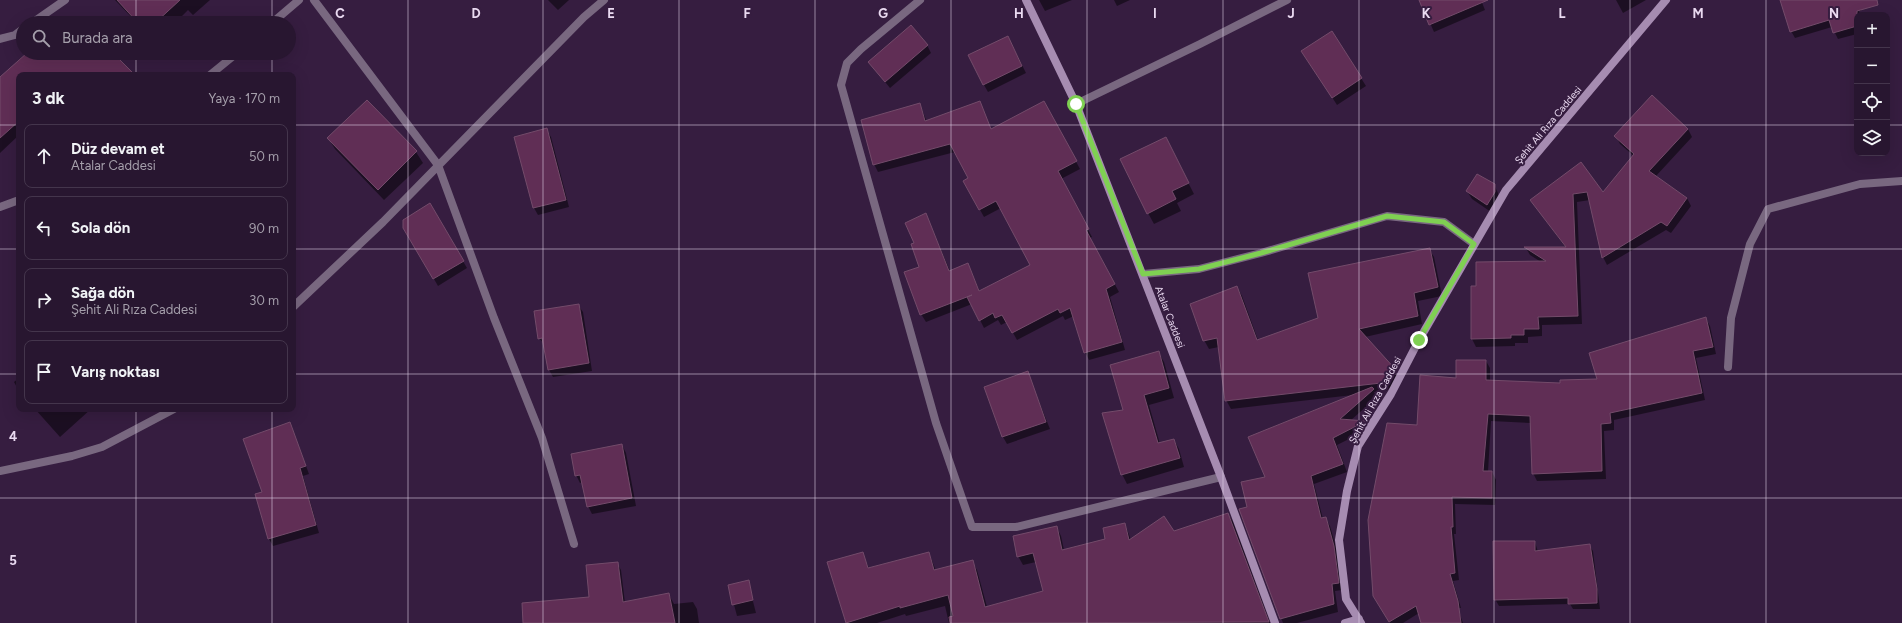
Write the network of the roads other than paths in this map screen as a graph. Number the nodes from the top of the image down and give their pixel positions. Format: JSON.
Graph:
{"nodes":[{"id":1,"x":64,"y":0,"type":"edge"},
{"id":2,"x":300,"y":0,"type":"edge"},
{"id":3,"x":314,"y":0,"type":"edge"},
{"id":4,"x":604,"y":0,"type":"edge"},
{"id":5,"x":920,"y":0,"type":"edge"},
{"id":6,"x":1026,"y":0,"type":"edge"},
{"id":7,"x":1287,"y":0,"type":"edge"},
{"id":8,"x":1666,"y":0,"type":"edge"},
{"id":9,"x":42,"y":16,"type":"edge"},
{"id":10,"x":281,"y":16,"type":"edge"},
{"id":11,"x":16,"y":34,"type":"edge"},
{"id":12,"x":0,"y":39,"type":"edge"},
{"id":13,"x":228,"y":60,"type":"edge"},
{"id":14,"x":214,"y":72,"type":"edge"},
{"id":15,"x":1076,"y":104,"type":"junction"},
{"id":16,"x":438,"y":166,"type":"junction"},
{"id":17,"x":1902,"y":180,"type":"edge"},
{"id":18,"x":16,"y":201,"type":"edge"},
{"id":19,"x":0,"y":207,"type":"edge"},
{"id":20,"x":1474,"y":244,"type":"junction"},
{"id":21,"x":1143,"y":274,"type":"junction"},
{"id":22,"x":296,"y":304,"type":"edge"},
{"id":23,"x":1728,"y":367,"type":"dead end"},
{"id":24,"x":168,"y":412,"type":"edge"},
{"id":25,"x":0,"y":471,"type":"edge"},
{"id":26,"x":1221,"y":476,"type":"junction"},
{"id":27,"x":574,"y":544,"type":"dead end"},
{"id":28,"x":1360,"y":621,"type":"edge"},
{"id":29,"x":1275,"y":623,"type":"edge"},
{"id":30,"x":1345,"y":623,"type":"edge"}],
"edges":[{"from":1,"to":9,"type":"street"},
{"from":2,"to":10,"type":"street"},
{"from":3,"to":16,"type":"street"},
{"from":4,"to":16,"type":"street"},
{"from":5,"to":26,"type":"street"},
{"from":6,"to":15,"type":"street","name":"Atalar Caddesi"},
{"from":7,"to":15,"type":"street"},
{"from":8,"to":20,"type":"street","name":"Şehit Ali Rıza Caddesi"},
{"from":11,"to":12,"type":"street"},
{"from":13,"to":14,"type":"street"},
{"from":15,"to":21,"type":"street","name":"Atalar Caddesi"},
{"from":16,"to":22,"type":"street"},
{"from":16,"to":27,"type":"street"},
{"from":17,"to":23,"type":"street"},
{"from":18,"to":19,"type":"street"},
{"from":20,"to":21,"type":"street"},
{"from":20,"to":28,"type":"street","name":"Şehit Ali Rıza Caddesi"},
{"from":21,"to":26,"type":"street","name":"Atalar Caddesi"},
{"from":24,"to":25,"type":"street"},
{"from":26,"to":29,"type":"street","name":"Atalar Caddesi"},
{"from":28,"to":30,"type":"street"}]}
